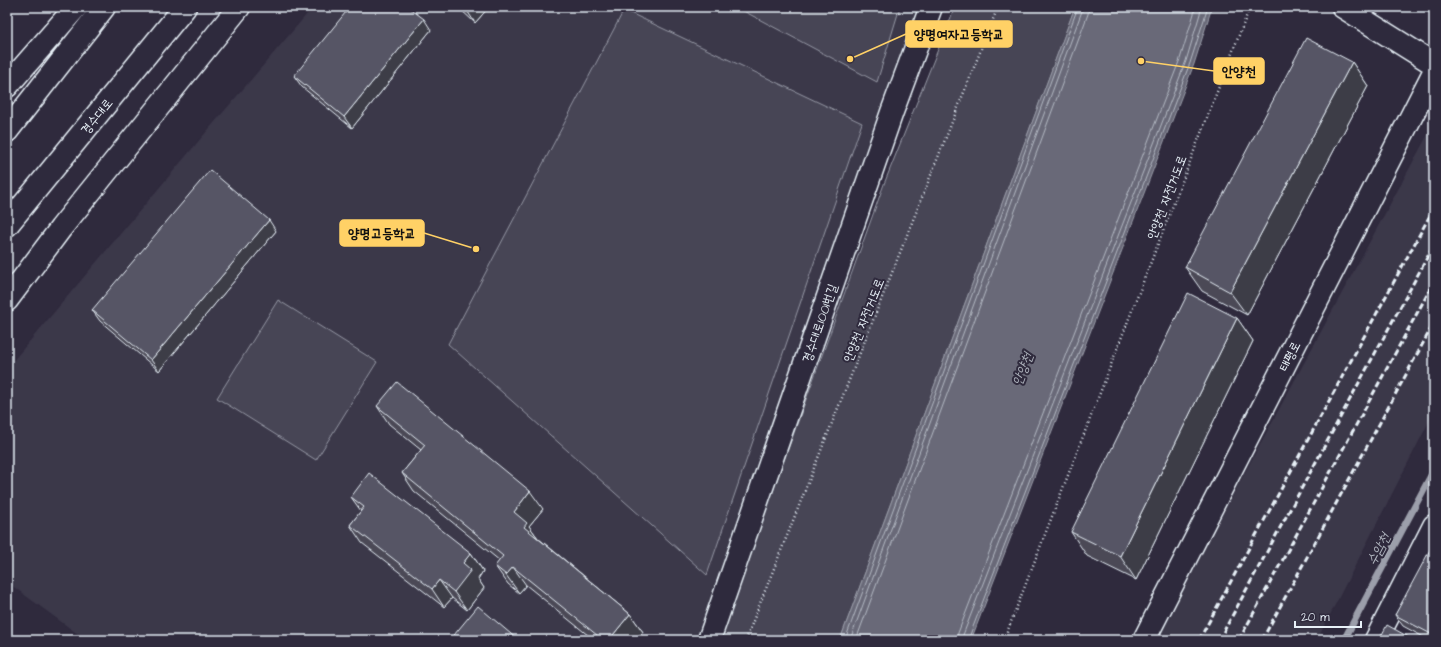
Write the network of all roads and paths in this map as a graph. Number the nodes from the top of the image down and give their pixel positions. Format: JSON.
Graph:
{"nodes":[{"id":1,"x":76,"y":7,"type":"edge"},
{"id":2,"x":104,"y":7,"type":"edge"},
{"id":3,"x":186,"y":7,"type":"edge"},
{"id":4,"x":239,"y":7,"type":"edge"},
{"id":5,"x":931,"y":7,"type":"edge"},
{"id":6,"x":998,"y":7,"type":"edge"},
{"id":7,"x":1250,"y":7,"type":"edge"},
{"id":8,"x":1343,"y":7,"type":"edge"},
{"id":9,"x":1434,"y":64,"type":"edge"},
{"id":10,"x":1434,"y":72,"type":"edge"},
{"id":11,"x":7,"y":86,"type":"edge"},
{"id":12,"x":7,"y":131,"type":"edge"},
{"id":13,"x":7,"y":225,"type":"edge"},
{"id":14,"x":7,"y":300,"type":"edge"},
{"id":15,"x":1431,"y":537,"type":"edge"},
{"id":16,"x":708,"y":640,"type":"edge"},
{"id":17,"x":746,"y":640,"type":"edge"},
{"id":18,"x":1004,"y":640,"type":"edge"},
{"id":19,"x":1144,"y":640,"type":"edge"},
{"id":20,"x":1376,"y":640,"type":"edge"}],
"edges":[{"from":1,"to":11,"type":"street"},
{"from":2,"to":12,"type":"street"},
{"from":3,"to":13,"type":"street","name":"경수대로"},
{"from":4,"to":14,"type":"street"},
{"from":5,"to":16,"type":"street","name":"경수대로1001번길"},
{"from":6,"to":17,"type":"path","name":"안양천 자전거도로"},
{"from":7,"to":18,"type":"path","name":"안양천 자전거도로"},
{"from":8,"to":9,"type":"street"},
{"from":10,"to":19,"type":"street","name":"태평로"},
{"from":15,"to":20,"type":"street"}]}
